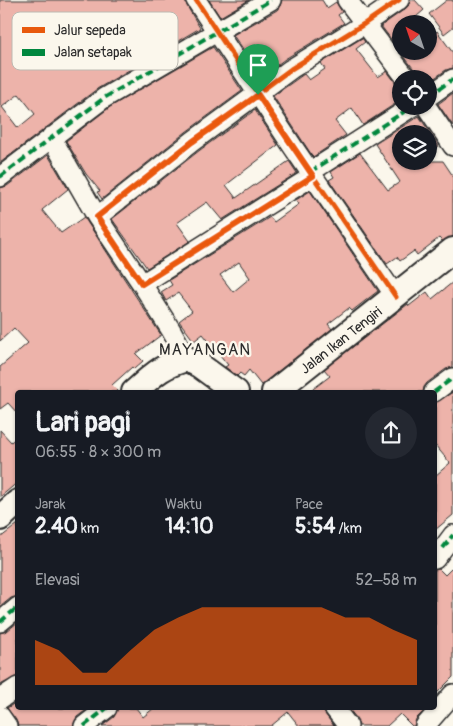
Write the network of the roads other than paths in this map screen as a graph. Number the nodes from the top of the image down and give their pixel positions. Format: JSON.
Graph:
{"nodes":[{"id":1,"x":196,"y":0,"type":"edge"},
{"id":2,"x":271,"y":0,"type":"edge"},
{"id":3,"x":348,"y":0,"type":"edge"},
{"id":4,"x":399,"y":0,"type":"edge"},
{"id":5,"x":364,"y":24,"type":"junction"},
{"id":6,"x":218,"y":31,"type":"junction"},
{"id":7,"x":178,"y":55,"type":"edge"},
{"id":8,"x":152,"y":70,"type":"edge"},
{"id":9,"x":400,"y":70,"type":"edge"},
{"id":10,"x":453,"y":79,"type":"edge"},
{"id":11,"x":437,"y":90,"type":"edge"},
{"id":12,"x":258,"y":95,"type":"junction"},
{"id":13,"x":400,"y":115,"type":"edge"},
{"id":14,"x":432,"y":115,"type":"edge"},
{"id":15,"x":51,"y":137,"type":"junction"},
{"id":16,"x":453,"y":146,"type":"edge"},
{"id":17,"x":311,"y":174,"type":"junction"},
{"id":18,"x":0,"y":176,"type":"edge"},
{"id":19,"x":97,"y":217,"type":"junction"},
{"id":20,"x":453,"y":250,"type":"edge"},
{"id":21,"x":142,"y":284,"type":"junction"},
{"id":22,"x":396,"y":297,"type":"junction"},
{"id":23,"x":187,"y":359,"type":"junction"},
{"id":24,"x":453,"y":378,"type":"edge"},
{"id":25,"x":136,"y":390,"type":"edge"},
{"id":26,"x":233,"y":390,"type":"edge"},
{"id":27,"x":277,"y":390,"type":"edge"},
{"id":28,"x":437,"y":390,"type":"edge"},
{"id":29,"x":15,"y":505,"type":"edge"},
{"id":30,"x":0,"y":518,"type":"edge"},
{"id":31,"x":15,"y":610,"type":"edge"},
{"id":32,"x":0,"y":622,"type":"edge"},
{"id":33,"x":15,"y":689,"type":"edge"},
{"id":34,"x":453,"y":694,"type":"edge"},
{"id":35,"x":0,"y":700,"type":"edge"},
{"id":36,"x":104,"y":710,"type":"edge"},
{"id":37,"x":336,"y":710,"type":"edge"},
{"id":38,"x":0,"y":716,"type":"edge"},
{"id":39,"x":7,"y":726,"type":"edge"},
{"id":40,"x":84,"y":726,"type":"edge"},
{"id":41,"x":348,"y":726,"type":"edge"},
{"id":42,"x":425,"y":726,"type":"edge"}],
"edges":[{"from":1,"to":6,"type":"street"},
{"from":2,"to":6,"type":"street"},
{"from":3,"to":5,"type":"street"},
{"from":4,"to":5,"type":"street"},
{"from":5,"to":9,"type":"street"},
{"from":5,"to":12,"type":"street"},
{"from":6,"to":7,"type":"street"},
{"from":6,"to":12,"type":"street"},
{"from":8,"to":15,"type":"street"},
{"from":10,"to":11,"type":"street"},
{"from":12,"to":17,"type":"street"},
{"from":12,"to":19,"type":"street"},
{"from":13,"to":17,"type":"street"},
{"from":14,"to":16,"type":"street"},
{"from":15,"to":18,"type":"street"},
{"from":15,"to":19,"type":"street"},
{"from":17,"to":21,"type":"street"},
{"from":17,"to":22,"type":"street"},
{"from":19,"to":21,"type":"street"},
{"from":20,"to":22,"type":"main road","name":"Jalan Ikan Tengiri"},
{"from":21,"to":23,"type":"street"},
{"from":22,"to":27,"type":"main road","name":"Jalan Ikan Tengiri"},
{"from":23,"to":25,"type":"main road"},
{"from":23,"to":26,"type":"main road"},
{"from":24,"to":28,"type":"street"},
{"from":29,"to":30,"type":"main road"},
{"from":31,"to":32,"type":"street"},
{"from":33,"to":35,"type":"street"},
{"from":34,"to":42,"type":"street"},
{"from":36,"to":40,"type":"street"},
{"from":37,"to":41,"type":"street"},
{"from":38,"to":39,"type":"street"}]}
